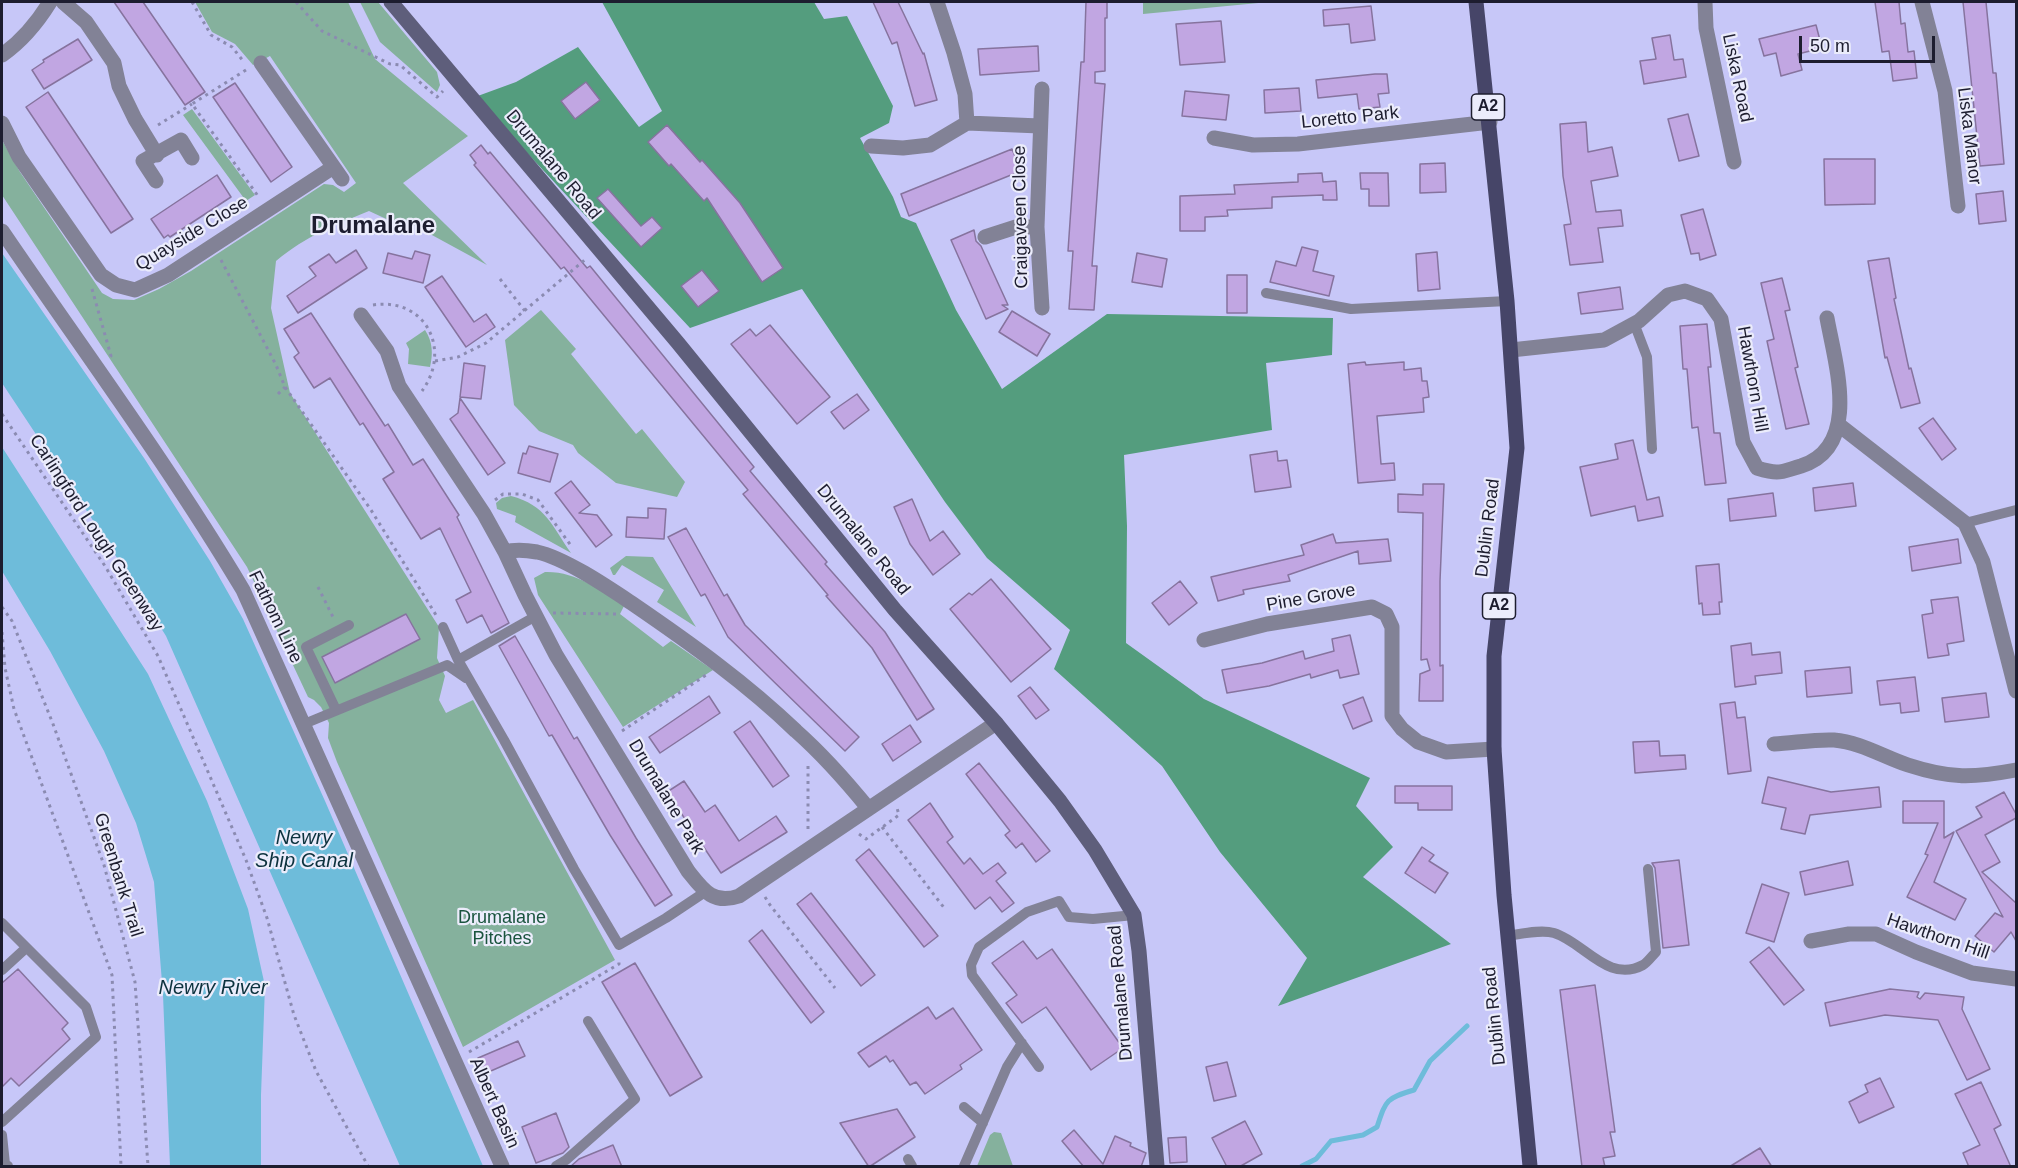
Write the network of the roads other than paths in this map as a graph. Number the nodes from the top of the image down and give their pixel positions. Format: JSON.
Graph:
{"nodes":[{"id":1,"x":50,"y":2,"type":"edge"},
{"id":2,"x":63,"y":2,"type":"edge"},
{"id":3,"x":391,"y":2,"type":"edge"},
{"id":4,"x":937,"y":2,"type":"edge"},
{"id":5,"x":1476,"y":2,"type":"edge"},
{"id":6,"x":1706,"y":2,"type":"edge"},
{"id":7,"x":1922,"y":2,"type":"edge"},
{"id":8,"x":2,"y":55,"type":"edge"},
{"id":9,"x":261,"y":63,"type":"dead end"},
{"id":10,"x":1042,"y":89,"type":"dead end"},
{"id":11,"x":2,"y":123,"type":"edge"},
{"id":12,"x":967,"y":123,"type":"junction"},
{"id":13,"x":1490,"y":123,"type":"junction"},
{"id":14,"x":1040,"y":126,"type":"junction"},
{"id":15,"x":1214,"y":138,"type":"dead end"},
{"id":16,"x":871,"y":146,"type":"dead end"},
{"id":17,"x":157,"y":155,"type":"junction"},
{"id":18,"x":192,"y":158,"type":"dead end"},
{"id":19,"x":1734,"y":162,"type":"dead end"},
{"id":20,"x":156,"y":181,"type":"dead end"},
{"id":21,"x":1958,"y":206,"type":"dead end"},
{"id":22,"x":1037,"y":226,"type":"junction"},
{"id":23,"x":2,"y":231,"type":"edge"},
{"id":24,"x":986,"y":237,"type":"dead end"},
{"id":25,"x":1266,"y":293,"type":"dead end"},
{"id":26,"x":1508,"y":300,"type":"junction"},
{"id":27,"x":1042,"y":308,"type":"dead end"},
{"id":28,"x":361,"y":315,"type":"road end"},
{"id":29,"x":1827,"y":318,"type":"dead end"},
{"id":30,"x":1634,"y":323,"type":"junction"},
{"id":31,"x":1511,"y":350,"type":"junction"},
{"id":32,"x":1839,"y":425,"type":"junction"},
{"id":33,"x":1652,"y":449,"type":"dead end"},
{"id":34,"x":2016,"y":510,"type":"edge"},
{"id":35,"x":1965,"y":523,"type":"junction"},
{"id":36,"x":505,"y":552,"type":"junction"},
{"id":37,"x":536,"y":616,"type":"junction"},
{"id":38,"x":349,"y":625,"type":"road end"},
{"id":39,"x":443,"y":627,"type":"road end"},
{"id":40,"x":1204,"y":640,"type":"dead end"},
{"id":41,"x":458,"y":660,"type":"junction"},
{"id":42,"x":469,"y":680,"type":"junction"},
{"id":43,"x":2016,"y":691,"type":"edge"},
{"id":44,"x":336,"y":710,"type":"junction"},
{"id":45,"x":996,"y":723,"type":"junction"},
{"id":46,"x":304,"y":724,"type":"junction"},
{"id":47,"x":1774,"y":744,"type":"dead end"},
{"id":48,"x":1494,"y":749,"type":"junction"},
{"id":49,"x":2016,"y":770,"type":"edge"},
{"id":50,"x":868,"y":808,"type":"junction"},
{"id":51,"x":1648,"y":869,"type":"dead end"},
{"id":52,"x":705,"y":892,"type":"junction"},
{"id":53,"x":1134,"y":915,"type":"junction"},
{"id":54,"x":2,"y":923,"type":"edge"},
{"id":55,"x":1507,"y":936,"type":"junction"},
{"id":56,"x":1811,"y":941,"type":"dead end"},
{"id":57,"x":26,"y":948,"type":"junction"},
{"id":58,"x":2,"y":970,"type":"edge"},
{"id":59,"x":2016,"y":979,"type":"edge"},
{"id":60,"x":588,"y":1022,"type":"dead end"},
{"id":61,"x":1022,"y":1044,"type":"junction"},
{"id":62,"x":457,"y":1055,"type":"joint"},
{"id":63,"x":1039,"y":1067,"type":"dead end"},
{"id":64,"x":964,"y":1107,"type":"dead end"},
{"id":65,"x":2,"y":1122,"type":"edge"},
{"id":66,"x":983,"y":1122,"type":"junction"},
{"id":67,"x":2,"y":1135,"type":"edge"},
{"id":68,"x":8,"y":1167,"type":"edge"},
{"id":69,"x":502,"y":1167,"type":"edge"},
{"id":70,"x":556,"y":1167,"type":"edge"},
{"id":71,"x":964,"y":1167,"type":"edge"},
{"id":72,"x":1157,"y":1167,"type":"edge"},
{"id":73,"x":1530,"y":1167,"type":"edge"}],
"edges":[{"from":1,"to":8,"type":"street"},
{"from":2,"to":17,"type":"street"},
{"from":3,"to":45,"type":"main road","name":"Drumalane Road"},
{"from":4,"to":12,"type":"street"},
{"from":5,"to":13,"type":"main road","name":"Dublin Road","number":"A2"},
{"from":6,"to":19,"type":"street","name":"Liska Road"},
{"from":7,"to":21,"type":"street","name":"Liska Manor"},
{"from":9,"to":11,"type":"street","name":"Quayside Close"},
{"from":10,"to":14,"type":"street","name":"Craigaveen Close"},
{"from":12,"to":14,"type":"street","name":"Craigaveen Close"},
{"from":12,"to":16,"type":"street"},
{"from":13,"to":15,"type":"street","name":"Loretto Park"},
{"from":13,"to":26,"type":"main road","name":"Dublin Road","number":"A2"},
{"from":14,"to":22,"type":"street","name":"Craigaveen Close"},
{"from":17,"to":18,"type":"street"},
{"from":17,"to":20,"type":"street"},
{"from":22,"to":24,"type":"street"},
{"from":22,"to":27,"type":"street","name":"Craigaveen Close"},
{"from":23,"to":46,"type":"street","name":"Fathom Line"},
{"from":25,"to":26,"type":"lane"},
{"from":26,"to":31,"type":"main road","name":"Dublin Road","number":"A2"},
{"from":28,"to":36,"type":"street","name":"Drumalane Park"},
{"from":29,"to":32,"type":"street","name":"Hawthorn Hill"},
{"from":30,"to":31,"type":"street","name":"Hawthorn Hill"},
{"from":30,"to":32,"type":"street","name":"Hawthorn Hill"},
{"from":30,"to":33,"type":"lane"},
{"from":31,"to":48,"type":"main road","name":"Dublin Road","number":"A2"},
{"from":32,"to":35,"type":"street"},
{"from":34,"to":35,"type":"lane"},
{"from":35,"to":43,"type":"street"},
{"from":36,"to":37,"type":"street","name":"Drumalane Park"},
{"from":36,"to":50,"type":"street"},
{"from":37,"to":41,"type":"lane"},
{"from":37,"to":52,"type":"street","name":"Drumalane Park"},
{"from":38,"to":44,"type":"lane"},
{"from":39,"to":41,"type":"lane"},
{"from":40,"to":48,"type":"street","name":"Pine Grove"},
{"from":41,"to":42,"type":"lane"},
{"from":42,"to":44,"type":"lane"},
{"from":42,"to":52,"type":"lane"},
{"from":44,"to":46,"type":"lane"},
{"from":45,"to":50,"type":"street"},
{"from":45,"to":53,"type":"main road","name":"Drumalane Road"},
{"from":46,"to":62,"type":"street","name":"Fathom Line"},
{"from":47,"to":49,"type":"street"},
{"from":48,"to":55,"type":"main road","name":"Dublin Road","number":"A2"},
{"from":50,"to":52,"type":"street"},
{"from":51,"to":55,"type":"lane"},
{"from":53,"to":61,"type":"lane"},
{"from":53,"to":72,"type":"main road","name":"Drumalane Road"},
{"from":54,"to":57,"type":"lane"},
{"from":55,"to":73,"type":"main road","name":"Dublin Road","number":"A2"},
{"from":56,"to":59,"type":"street","name":"Hawthorn Hill"},
{"from":57,"to":58,"type":"lane"},
{"from":57,"to":65,"type":"lane"},
{"from":60,"to":70,"type":"lane"},
{"from":61,"to":63,"type":"lane"},
{"from":61,"to":66,"type":"lane"},
{"from":62,"to":69,"type":"street","name":"Albert Basin"},
{"from":64,"to":66,"type":"lane"},
{"from":66,"to":71,"type":"lane"},
{"from":67,"to":68,"type":"lane"}]}
